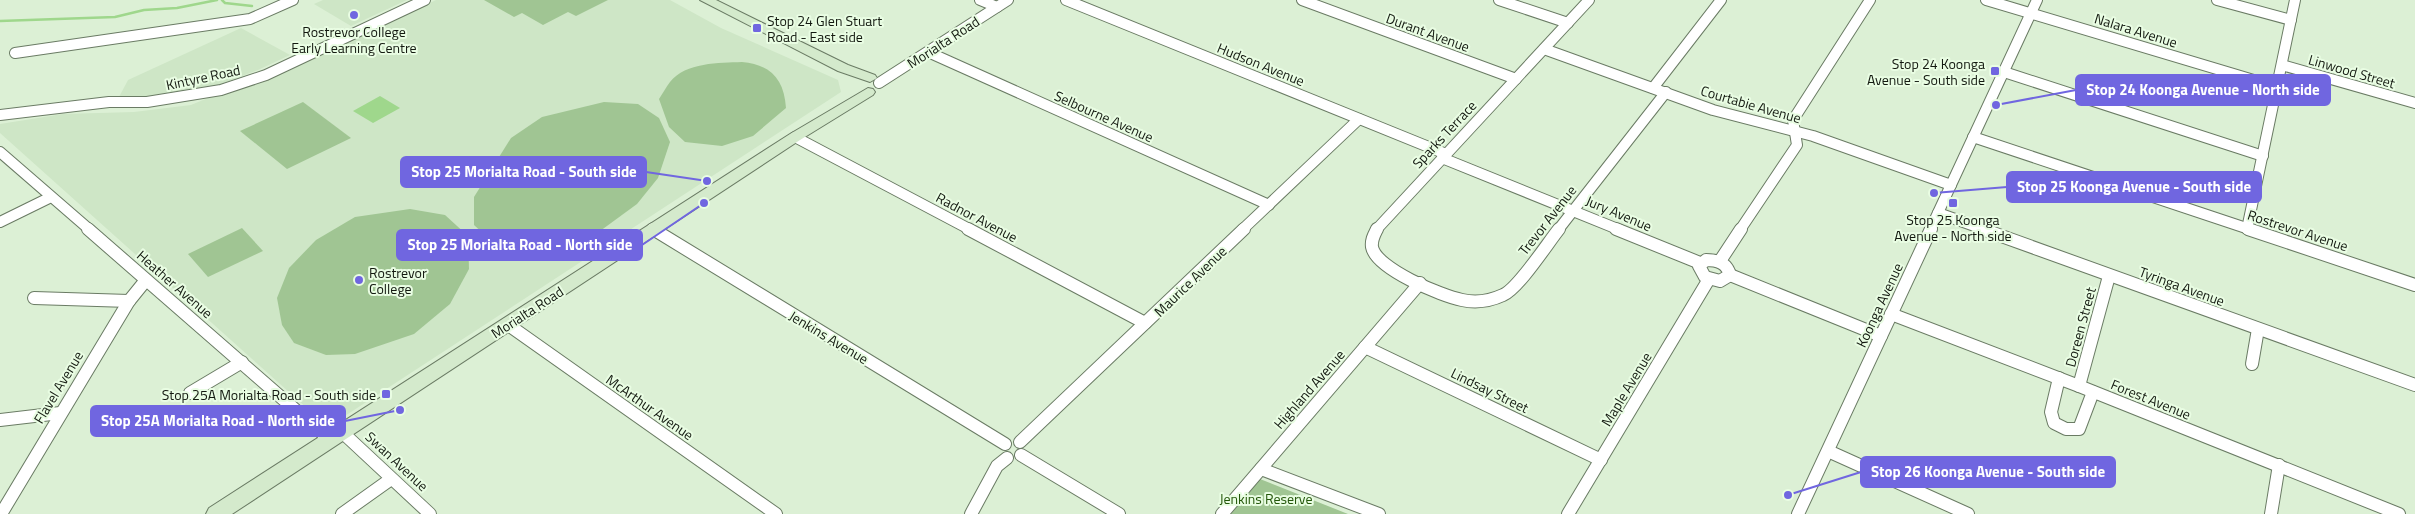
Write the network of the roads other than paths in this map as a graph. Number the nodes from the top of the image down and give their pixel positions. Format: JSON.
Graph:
{"nodes":[{"id":1,"x":293,"y":0,"type":"edge"},
{"id":2,"x":425,"y":0,"type":"edge"},
{"id":3,"x":706,"y":0,"type":"edge"},
{"id":4,"x":980,"y":0,"type":"edge"},
{"id":5,"x":1008,"y":0,"type":"edge"},
{"id":6,"x":1066,"y":0,"type":"edge"},
{"id":7,"x":1303,"y":0,"type":"edge"},
{"id":8,"x":1500,"y":0,"type":"edge"},
{"id":9,"x":1589,"y":0,"type":"edge"},
{"id":10,"x":1721,"y":0,"type":"edge"},
{"id":11,"x":1870,"y":0,"type":"edge"},
{"id":12,"x":1986,"y":0,"type":"edge"},
{"id":13,"x":2037,"y":0,"type":"edge"},
{"id":14,"x":2217,"y":0,"type":"edge"},
{"id":15,"x":2295,"y":0,"type":"edge"},
{"id":16,"x":997,"y":7,"type":"junction"},
{"id":17,"x":2031,"y":14,"type":"junction"},
{"id":18,"x":2291,"y":20,"type":"junction"},
{"id":19,"x":1568,"y":23,"type":"junction"},
{"id":20,"x":1544,"y":49,"type":"junction"},
{"id":21,"x":15,"y":52,"type":"dead end"},
{"id":22,"x":928,"y":52,"type":"junction"},
{"id":23,"x":2282,"y":65,"type":"junction"},
{"id":24,"x":843,"y":68,"type":"joint"},
{"id":25,"x":2004,"y":72,"type":"junction"},
{"id":26,"x":1516,"y":79,"type":"junction"},
{"id":27,"x":866,"y":84,"type":"junction"},
{"id":28,"x":2277,"y":86,"type":"junction"},
{"id":29,"x":1652,"y":88,"type":"junction"},
{"id":30,"x":1666,"y":92,"type":"junction"},
{"id":31,"x":2415,"y":103,"type":"edge"},
{"id":32,"x":0,"y":115,"type":"edge"},
{"id":33,"x":1359,"y":119,"type":"junction"},
{"id":34,"x":1794,"y":131,"type":"junction"},
{"id":35,"x":795,"y":137,"type":"junction"},
{"id":36,"x":1973,"y":137,"type":"junction"},
{"id":37,"x":0,"y":152,"type":"edge"},
{"id":38,"x":1444,"y":156,"type":"junction"},
{"id":39,"x":2263,"y":156,"type":"junction"},
{"id":40,"x":1951,"y":185,"type":"junction"},
{"id":41,"x":51,"y":197,"type":"junction"},
{"id":42,"x":1269,"y":205,"type":"junction"},
{"id":43,"x":1574,"y":210,"type":"junction"},
{"id":44,"x":1938,"y":213,"type":"junction"},
{"id":45,"x":0,"y":222,"type":"edge"},
{"id":46,"x":653,"y":229,"type":"junction"},
{"id":47,"x":2247,"y":229,"type":"junction"},
{"id":48,"x":1720,"y":261,"type":"junction"},
{"id":49,"x":1700,"y":263,"type":"junction"},
{"id":50,"x":1730,"y":275,"type":"junction"},
{"id":51,"x":2109,"y":276,"type":"junction"},
{"id":52,"x":1709,"y":279,"type":"junction"},
{"id":53,"x":146,"y":280,"type":"junction"},
{"id":54,"x":1420,"y":283,"type":"junction"},
{"id":55,"x":2415,"y":285,"type":"edge"},
{"id":56,"x":34,"y":298,"type":"dead end"},
{"id":57,"x":128,"y":301,"type":"junction"},
{"id":58,"x":1891,"y":314,"type":"junction"},
{"id":59,"x":1146,"y":323,"type":"junction"},
{"id":60,"x":507,"y":324,"type":"junction"},
{"id":61,"x":2258,"y":329,"type":"junction"},
{"id":62,"x":1881,"y":336,"type":"junction"},
{"id":63,"x":1365,"y":347,"type":"junction"},
{"id":64,"x":242,"y":362,"type":"junction"},
{"id":65,"x":2252,"y":364,"type":"dead end"},
{"id":66,"x":2059,"y":378,"type":"junction"},
{"id":67,"x":2079,"y":386,"type":"junction"},
{"id":68,"x":2415,"y":386,"type":"edge"},
{"id":69,"x":2093,"y":392,"type":"junction"},
{"id":70,"x":190,"y":393,"type":"dead end"},
{"id":71,"x":60,"y":413,"type":"junction"},
{"id":72,"x":0,"y":420,"type":"edge"},
{"id":73,"x":336,"y":436,"type":"junction"},
{"id":74,"x":1021,"y":448,"type":"junction"},
{"id":75,"x":1006,"y":451,"type":"junction"},
{"id":76,"x":1828,"y":451,"type":"junction"},
{"id":77,"x":1601,"y":460,"type":"junction"},
{"id":78,"x":2279,"y":465,"type":"junction"},
{"id":79,"x":1261,"y":469,"type":"junction"},
{"id":80,"x":391,"y":479,"type":"junction"},
{"id":81,"x":2,"y":514,"type":"edge"},
{"id":82,"x":216,"y":514,"type":"edge"},
{"id":83,"x":342,"y":514,"type":"edge"},
{"id":84,"x":430,"y":514,"type":"edge"},
{"id":85,"x":776,"y":514,"type":"edge"},
{"id":86,"x":970,"y":514,"type":"edge"},
{"id":87,"x":1119,"y":514,"type":"edge"},
{"id":88,"x":1222,"y":514,"type":"edge"},
{"id":89,"x":1379,"y":514,"type":"edge"},
{"id":90,"x":1568,"y":514,"type":"edge"},
{"id":91,"x":1798,"y":514,"type":"edge"},
{"id":92,"x":1968,"y":514,"type":"edge"},
{"id":93,"x":2271,"y":514,"type":"edge"},
{"id":94,"x":2400,"y":514,"type":"edge"}],
"edges":[{"from":1,"to":21,"type":"street"},
{"from":2,"to":32,"type":"street","name":"Kintyre Road"},
{"from":3,"to":24,"type":"main road"},
{"from":4,"to":16,"type":"street"},
{"from":5,"to":16,"type":"street","name":"Morialta Road"},
{"from":6,"to":33,"type":"street","name":"Hudson Avenue"},
{"from":7,"to":26,"type":"street","name":"Durant Avenue"},
{"from":8,"to":19,"type":"street"},
{"from":9,"to":19,"type":"street","name":"Sparks Terrace"},
{"from":10,"to":29,"type":"street"},
{"from":11,"to":34,"type":"street"},
{"from":12,"to":17,"type":"street","name":"Nalara Avenue"},
{"from":13,"to":17,"type":"street","name":"Koonga Avenue"},
{"from":14,"to":18,"type":"street"},
{"from":15,"to":18,"type":"street"},
{"from":16,"to":22,"type":"street","name":"Morialta Road"},
{"from":17,"to":25,"type":"street","name":"Koonga Avenue"},
{"from":17,"to":28,"type":"street","name":"Nalara Avenue"},
{"from":18,"to":23,"type":"street"},
{"from":19,"to":20,"type":"street","name":"Sparks Terrace"},
{"from":20,"to":26,"type":"street","name":"Sparks Terrace"},
{"from":20,"to":29,"type":"street","name":"Courtabie Avenue"},
{"from":22,"to":27,"type":"street","name":"Morialta Road"},
{"from":22,"to":42,"type":"street","name":"Selbourne Avenue"},
{"from":23,"to":28,"type":"street"},
{"from":23,"to":31,"type":"street","name":"Linwood Street"},
{"from":24,"to":27,"type":"main road"},
{"from":25,"to":36,"type":"street","name":"Koonga Avenue"},
{"from":25,"to":39,"type":"street"},
{"from":26,"to":38,"type":"street","name":"Sparks Terrace"},
{"from":27,"to":35,"type":"main road","name":"Morialta Road"},
{"from":28,"to":39,"type":"street"},
{"from":29,"to":30,"type":"street","name":"Courtabie Avenue"},
{"from":30,"to":34,"type":"street","name":"Courtabie Avenue"},
{"from":30,"to":43,"type":"street","name":"Trevor Avenue"},
{"from":33,"to":38,"type":"street","name":"Hudson Avenue"},
{"from":33,"to":42,"type":"street","name":"Maurice Avenue"},
{"from":34,"to":40,"type":"street","name":"Courtabie Avenue"},
{"from":34,"to":48,"type":"street"},
{"from":35,"to":46,"type":"main road","name":"Morialta Road"},
{"from":35,"to":59,"type":"street","name":"Radnor Avenue"},
{"from":36,"to":40,"type":"street","name":"Koonga Avenue"},
{"from":36,"to":47,"type":"street","name":"Rostrevor Avenue"},
{"from":37,"to":41,"type":"street","name":"Heather Avenue"},
{"from":38,"to":43,"type":"street","name":"Jury Avenue"},
{"from":38,"to":54,"type":"street","name":"Sparks Terrace"},
{"from":39,"to":47,"type":"street"},
{"from":40,"to":44,"type":"street","name":"Koonga Avenue"},
{"from":41,"to":45,"type":"street"},
{"from":41,"to":53,"type":"street","name":"Heather Avenue"},
{"from":42,"to":59,"type":"street","name":"Maurice Avenue"},
{"from":43,"to":49,"type":"street","name":"Jury Avenue"},
{"from":43,"to":54,"type":"street","name":"Trevor Avenue"},
{"from":44,"to":51,"type":"street","name":"Tyringa Avenue"},
{"from":44,"to":58,"type":"street","name":"Koonga Avenue"},
{"from":46,"to":60,"type":"main road","name":"Morialta Road"},
{"from":46,"to":75,"type":"street","name":"Jenkins Avenue"},
{"from":47,"to":55,"type":"street","name":"Rostrevor Avenue"},
{"from":48,"to":49,"type":"street"},
{"from":48,"to":50,"type":"street"},
{"from":49,"to":52,"type":"street"},
{"from":50,"to":52,"type":"street"},
{"from":50,"to":62,"type":"street"},
{"from":51,"to":61,"type":"street","name":"Tyringa Avenue"},
{"from":51,"to":67,"type":"street","name":"Doreen Street"},
{"from":52,"to":77,"type":"street","name":"Maple Avenue"},
{"from":53,"to":57,"type":"street","name":"Flavel Avenue"},
{"from":53,"to":64,"type":"street","name":"Heather Avenue"},
{"from":54,"to":63,"type":"street","name":"Highland Avenue"},
{"from":56,"to":57,"type":"street"},
{"from":57,"to":71,"type":"street","name":"Flavel Avenue"},
{"from":58,"to":62,"type":"street","name":"Koonga Avenue"},
{"from":58,"to":66,"type":"street","name":"Forest Avenue"},
{"from":59,"to":74,"type":"street","name":"Maurice Avenue"},
{"from":60,"to":73,"type":"main road","name":"Morialta Road"},
{"from":60,"to":85,"type":"street","name":"McArthur Avenue"},
{"from":61,"to":65,"type":"street"},
{"from":61,"to":68,"type":"street","name":"Tyringa Avenue"},
{"from":62,"to":76,"type":"street","name":"Koonga Avenue"},
{"from":63,"to":77,"type":"street","name":"Lindsay Street"},
{"from":63,"to":79,"type":"street","name":"Highland Avenue"},
{"from":64,"to":70,"type":"street"},
{"from":64,"to":73,"type":"street","name":"Heather Avenue"},
{"from":66,"to":67,"type":"street","name":"Forest Avenue"},
{"from":66,"to":69,"type":"street"},
{"from":67,"to":69,"type":"street","name":"Forest Avenue"},
{"from":69,"to":78,"type":"street","name":"Forest Avenue"},
{"from":71,"to":72,"type":"street"},
{"from":71,"to":81,"type":"street","name":"Flavel Avenue"},
{"from":73,"to":80,"type":"street","name":"Swan Avenue"},
{"from":73,"to":82,"type":"main road","name":"Morialta Road"},
{"from":74,"to":75,"type":"street"},
{"from":74,"to":87,"type":"street"},
{"from":75,"to":86,"type":"street"},
{"from":76,"to":91,"type":"street","name":"Koonga Avenue"},
{"from":76,"to":92,"type":"street"},
{"from":77,"to":90,"type":"street","name":"Maple Avenue"},
{"from":78,"to":93,"type":"street"},
{"from":78,"to":94,"type":"street","name":"Forest Avenue"},
{"from":79,"to":88,"type":"street","name":"Highland Avenue"},
{"from":79,"to":89,"type":"street"},
{"from":80,"to":83,"type":"street"},
{"from":80,"to":84,"type":"street","name":"Swan Avenue"}]}
